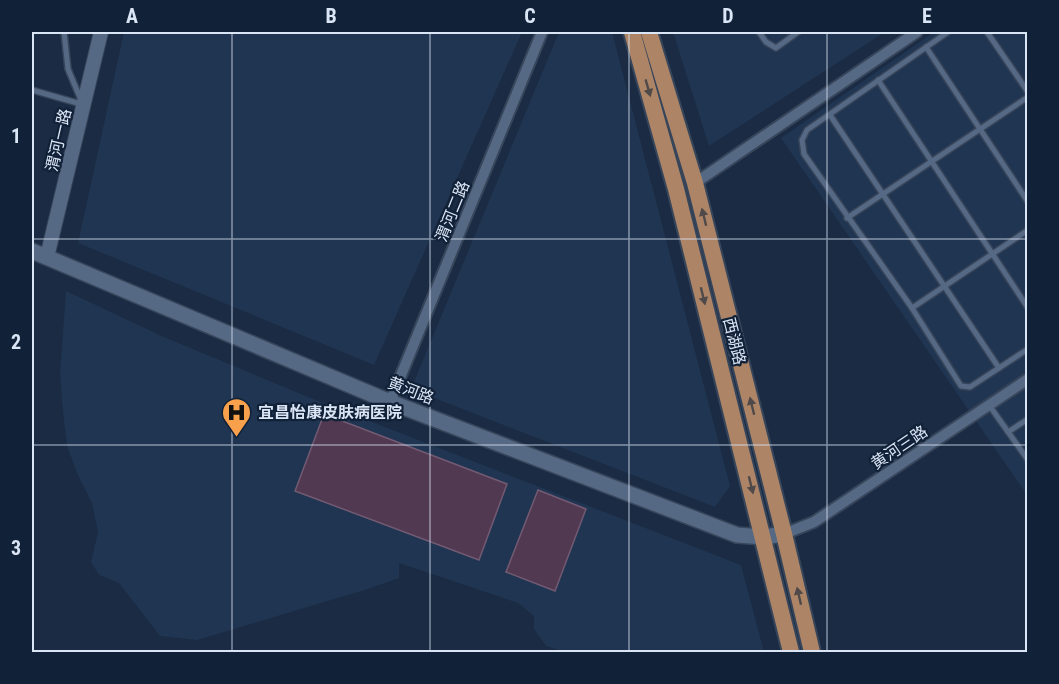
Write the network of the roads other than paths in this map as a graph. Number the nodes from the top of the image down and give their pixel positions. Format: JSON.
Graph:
{"nodes":[{"id":1,"x":63,"y":32,"type":"edge"},
{"id":2,"x":100,"y":32,"type":"edge"},
{"id":3,"x":542,"y":32,"type":"edge"},
{"id":4,"x":632,"y":32,"type":"edge"},
{"id":5,"x":649,"y":32,"type":"edge"},
{"id":6,"x":759,"y":32,"type":"edge"},
{"id":7,"x":798,"y":32,"type":"edge"},
{"id":8,"x":917,"y":32,"type":"edge"},
{"id":9,"x":948,"y":32,"type":"edge"},
{"id":10,"x":987,"y":32,"type":"edge"},
{"id":11,"x":926,"y":47,"type":"junction"},
{"id":12,"x":878,"y":80,"type":"junction"},
{"id":13,"x":32,"y":90,"type":"edge"},
{"id":14,"x":1028,"y":92,"type":"edge"},
{"id":15,"x":1028,"y":97,"type":"edge"},
{"id":16,"x":83,"y":105,"type":"junction"},
{"id":17,"x":830,"y":115,"type":"junction"},
{"id":18,"x":979,"y":129,"type":"junction"},
{"id":19,"x":931,"y":161,"type":"junction"},
{"id":20,"x":695,"y":183,"type":"junction"},
{"id":21,"x":883,"y":194,"type":"junction"},
{"id":22,"x":1028,"y":202,"type":"edge"},
{"id":23,"x":847,"y":218,"type":"junction"},
{"id":24,"x":1028,"y":230,"type":"edge"},
{"id":25,"x":32,"y":251,"type":"edge"},
{"id":26,"x":992,"y":254,"type":"junction"},
{"id":27,"x":47,"y":257,"type":"junction"},
{"id":28,"x":944,"y":286,"type":"junction"},
{"id":29,"x":912,"y":308,"type":"junction"},
{"id":30,"x":1028,"y":308,"type":"edge"},
{"id":31,"x":1028,"y":349,"type":"edge"},
{"id":32,"x":999,"y":368,"type":"junction"},
{"id":33,"x":1028,"y":379,"type":"edge"},
{"id":34,"x":390,"y":402,"type":"junction"},
{"id":35,"x":989,"y":405,"type":"junction"},
{"id":36,"x":1028,"y":419,"type":"edge"},
{"id":37,"x":1008,"y":432,"type":"junction"},
{"id":38,"x":1028,"y":460,"type":"edge"},
{"id":39,"x":784,"y":534,"type":"junction"},
{"id":40,"x":764,"y":537,"type":"junction"},
{"id":41,"x":791,"y":652,"type":"edge"},
{"id":42,"x":812,"y":652,"type":"edge"}],
"edges":[{"from":1,"to":16,"type":"lane"},
{"from":2,"to":16,"type":"street","name":"渭河一路"},
{"from":3,"to":34,"type":"street","name":"渭河二路"},
{"from":4,"to":40,"type":"main road","name":"西湖路","one_way":true},
{"from":5,"to":20,"type":"main road","name":"西湖路"},
{"from":6,"to":7,"type":"lane"},
{"from":8,"to":20,"type":"street"},
{"from":9,"to":11,"type":"lane"},
{"from":10,"to":14,"type":"lane"},
{"from":11,"to":12,"type":"lane"},
{"from":11,"to":18,"type":"lane"},
{"from":12,"to":17,"type":"lane"},
{"from":12,"to":19,"type":"lane"},
{"from":13,"to":16,"type":"lane"},
{"from":15,"to":18,"type":"lane"},
{"from":16,"to":27,"type":"street","name":"渭河一路"},
{"from":17,"to":21,"type":"lane"},
{"from":17,"to":23,"type":"lane"},
{"from":18,"to":19,"type":"lane"},
{"from":18,"to":22,"type":"lane"},
{"from":19,"to":21,"type":"lane"},
{"from":19,"to":26,"type":"lane"},
{"from":39,"to":20,"type":"main road","name":"西湖路","one_way":true},
{"from":21,"to":23,"type":"lane"},
{"from":21,"to":28,"type":"lane"},
{"from":23,"to":29,"type":"lane"},
{"from":24,"to":26,"type":"lane"},
{"from":25,"to":27,"type":"main road","name":"黄河路"},
{"from":26,"to":28,"type":"lane"},
{"from":26,"to":30,"type":"lane"},
{"from":27,"to":34,"type":"main road","name":"黄河路"},
{"from":28,"to":29,"type":"lane"},
{"from":28,"to":32,"type":"lane"},
{"from":29,"to":32,"type":"lane"},
{"from":31,"to":32,"type":"lane"},
{"from":33,"to":35,"type":"street","name":"黄河三路"},
{"from":34,"to":40,"type":"main road","name":"黄河路"},
{"from":35,"to":37,"type":"lane"},
{"from":35,"to":39,"type":"street","name":"黄河三路"},
{"from":36,"to":37,"type":"lane"},
{"from":37,"to":38,"type":"lane"},
{"from":39,"to":40,"type":"main road","name":"黄河路"},
{"from":42,"to":39,"type":"main road","name":"西湖路","one_way":true},
{"from":40,"to":41,"type":"main road","name":"西湖路"}]}
